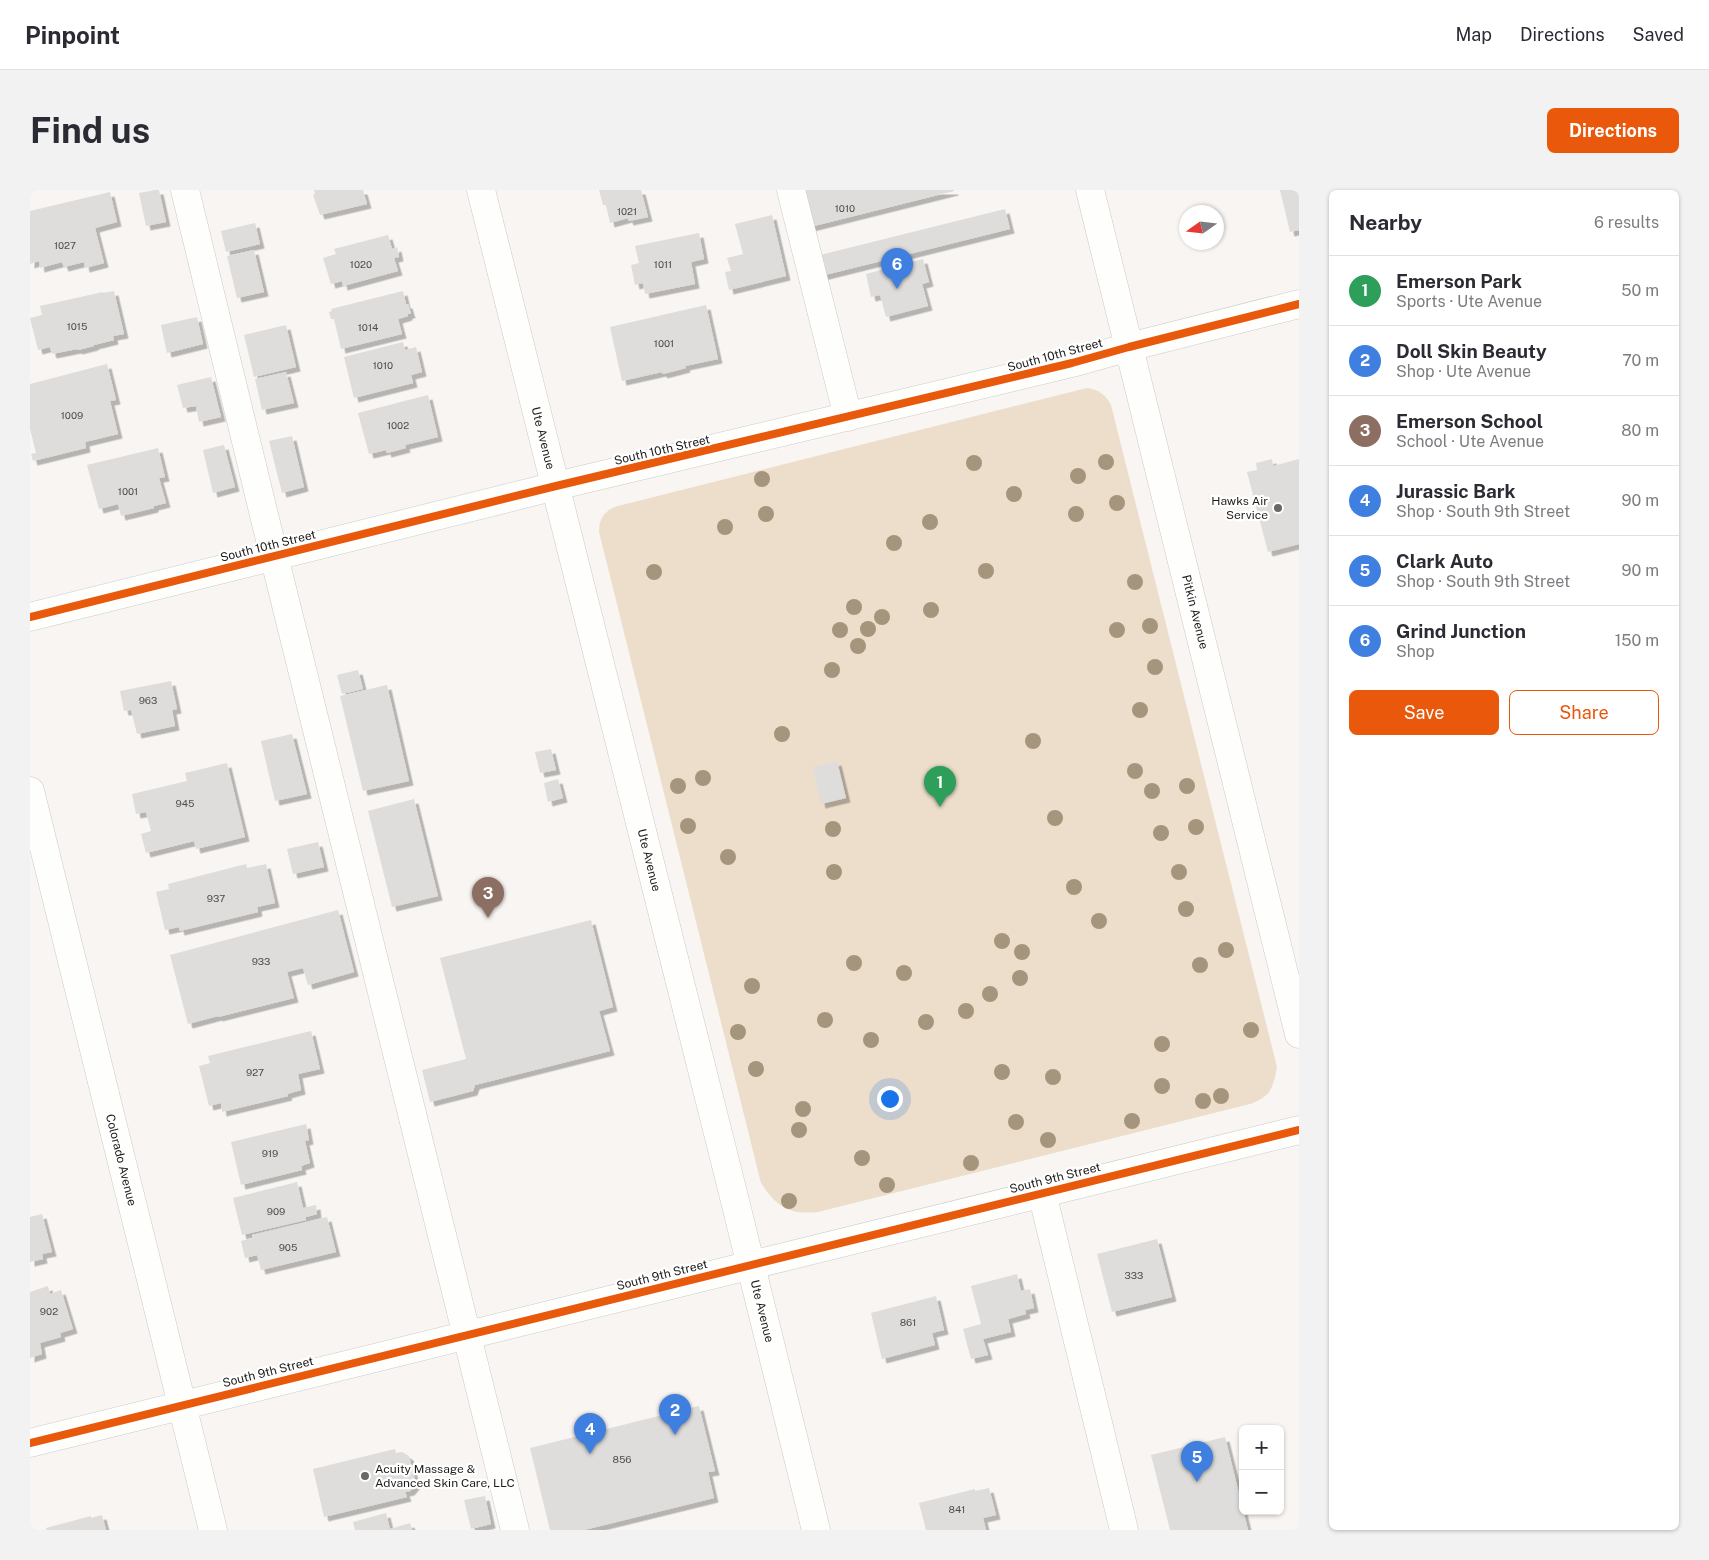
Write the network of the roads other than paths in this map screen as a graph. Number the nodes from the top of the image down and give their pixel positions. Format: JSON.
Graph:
{"nodes":[{"id":1,"x":185,"y":190,"type":"edge"},
{"id":2,"x":481,"y":190,"type":"edge"},
{"id":3,"x":791,"y":190,"type":"edge"},
{"id":4,"x":1090,"y":190,"type":"edge"},
{"id":5,"x":1299,"y":304,"type":"edge"},
{"id":6,"x":1129,"y":346,"type":"junction"},
{"id":7,"x":848,"y":418,"type":"junction"},
{"id":8,"x":556,"y":486,"type":"junction"},
{"id":9,"x":274,"y":556,"type":"junction"},
{"id":10,"x":30,"y":617,"type":"edge"},
{"id":11,"x":30,"y":791,"type":"edge"},
{"id":12,"x":1299,"y":1034,"type":"edge"},
{"id":13,"x":1299,"y":1130,"type":"edge"},
{"id":14,"x":1042,"y":1193,"type":"junction"},
{"id":15,"x":751,"y":1264,"type":"junction"},
{"id":16,"x":467,"y":1335,"type":"junction"},
{"id":17,"x":182,"y":1405,"type":"junction"},
{"id":18,"x":30,"y":1443,"type":"edge"},
{"id":19,"x":213,"y":1530,"type":"edge"},
{"id":20,"x":515,"y":1530,"type":"edge"},
{"id":21,"x":816,"y":1530,"type":"edge"},
{"id":22,"x":1124,"y":1530,"type":"edge"}],
"edges":[{"from":1,"to":9,"type":"street"},
{"from":2,"to":8,"type":"street","name":"Ute Avenue"},
{"from":3,"to":7,"type":"street"},
{"from":4,"to":6,"type":"street","name":"Pitkin Avenue"},
{"from":5,"to":6,"type":"street","name":"South 10th Street"},
{"from":6,"to":7,"type":"street","name":"South 10th Street"},
{"from":6,"to":12,"type":"street","name":"Pitkin Avenue"},
{"from":7,"to":8,"type":"street","name":"South 10th Street"},
{"from":8,"to":9,"type":"street","name":"South 10th Street"},
{"from":8,"to":15,"type":"street","name":"Ute Avenue"},
{"from":9,"to":10,"type":"street","name":"South 10th Street"},
{"from":9,"to":16,"type":"street"},
{"from":11,"to":17,"type":"street","name":"Colorado Avenue"},
{"from":13,"to":14,"type":"street","name":"South 9th Street"},
{"from":14,"to":15,"type":"street","name":"South 9th Street"},
{"from":14,"to":22,"type":"street"},
{"from":15,"to":16,"type":"street","name":"South 9th Street"},
{"from":15,"to":21,"type":"street","name":"Ute Avenue"},
{"from":16,"to":17,"type":"street","name":"South 9th Street"},
{"from":16,"to":20,"type":"street"},
{"from":17,"to":18,"type":"street","name":"South 9th Street"},
{"from":17,"to":19,"type":"street","name":"Colorado Avenue"}]}
